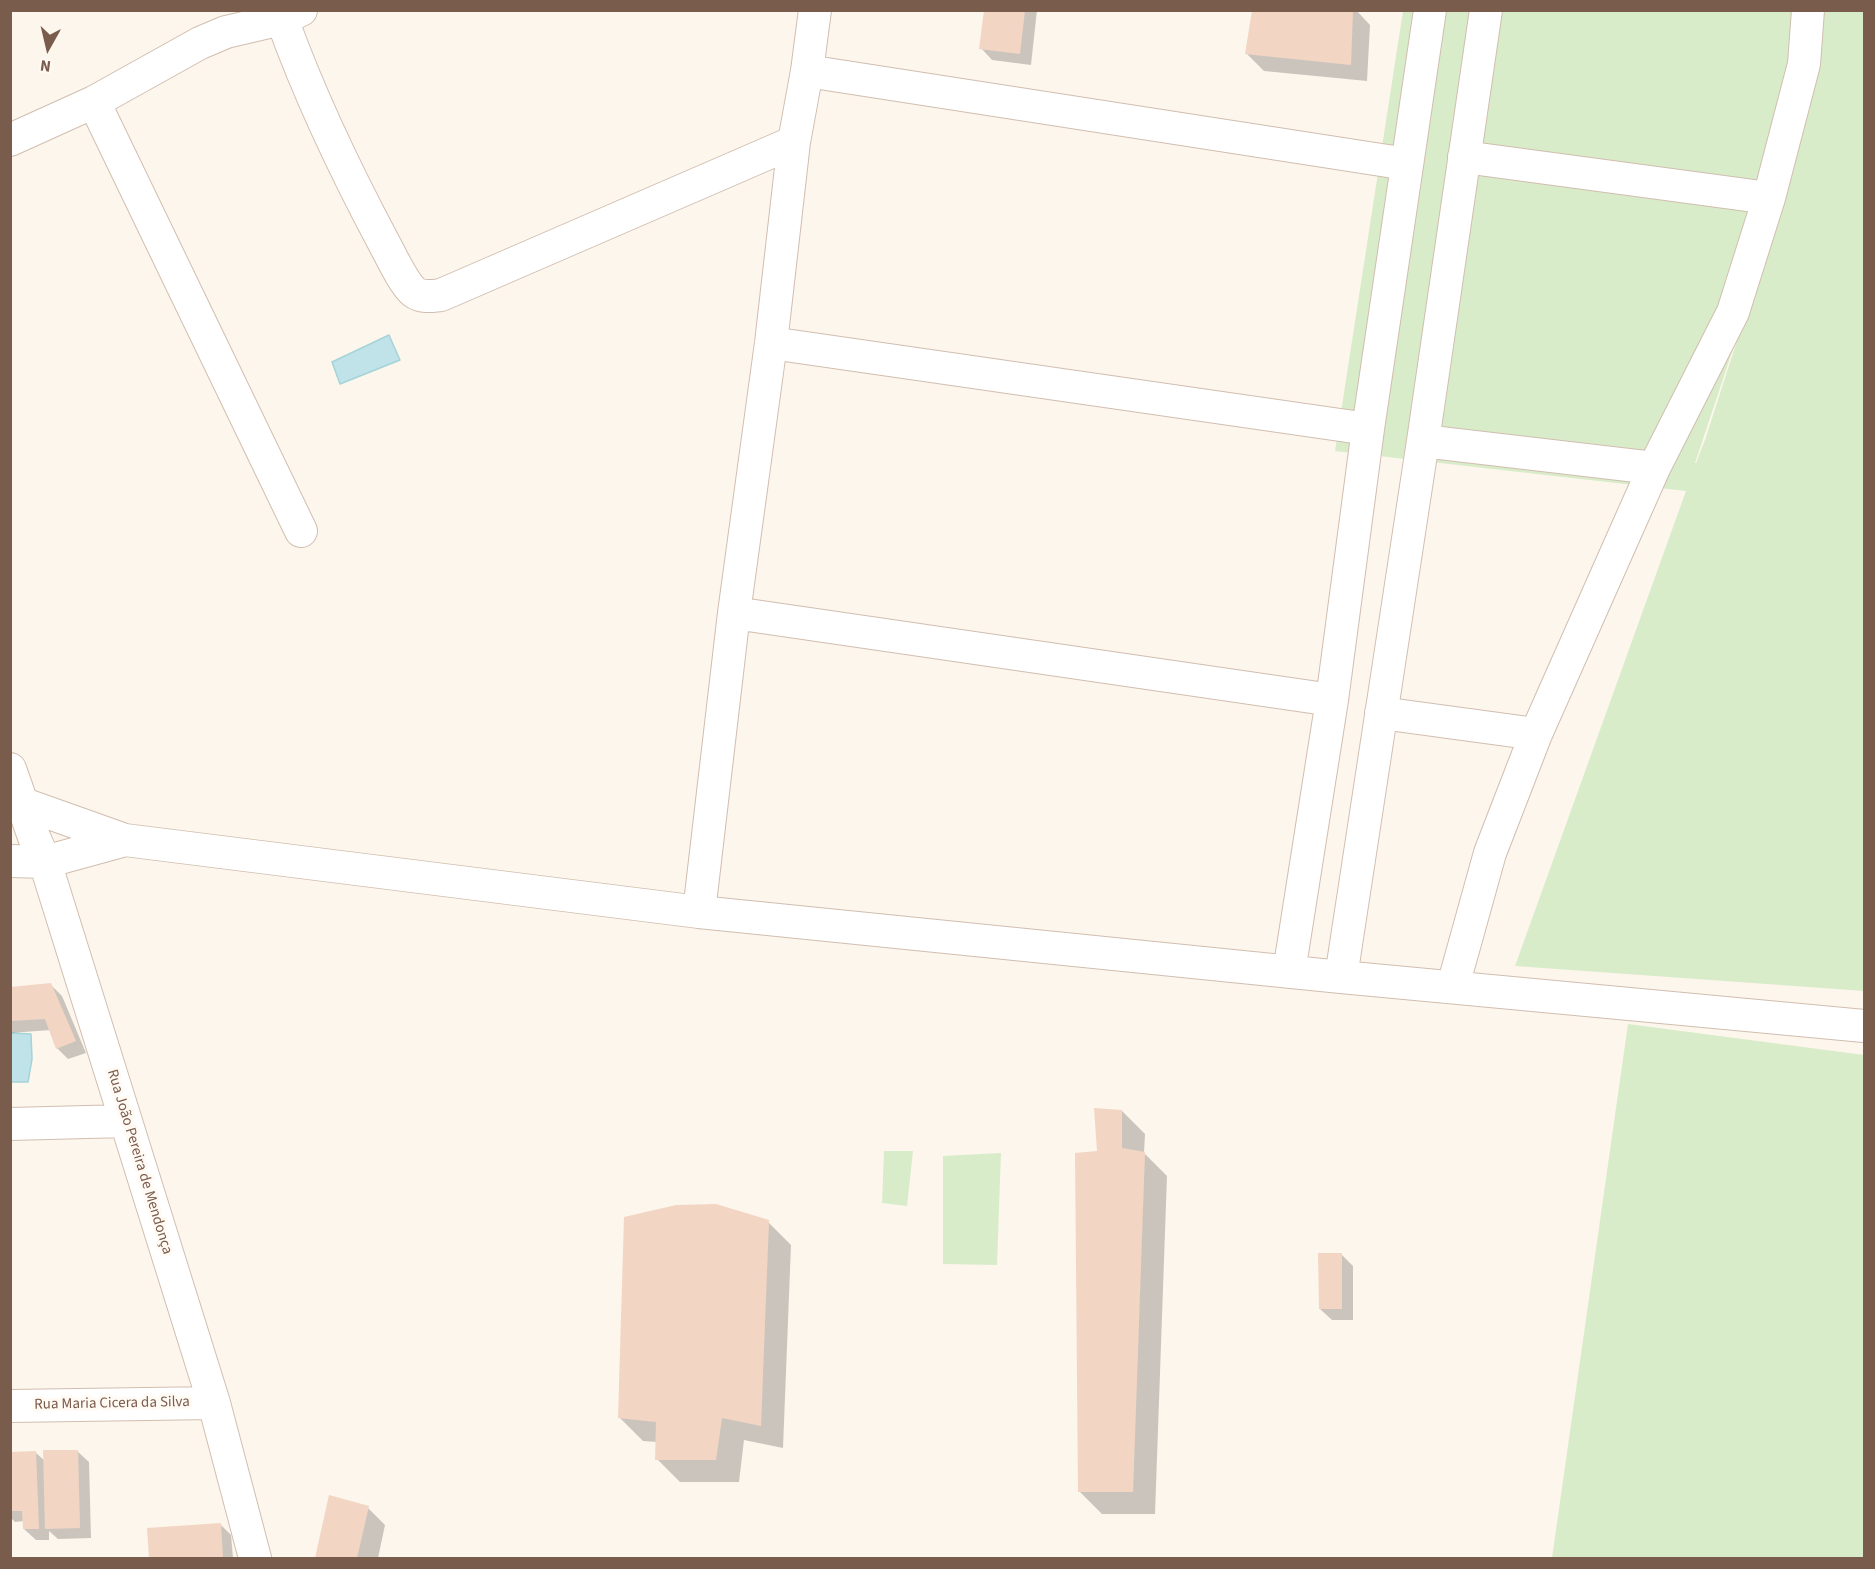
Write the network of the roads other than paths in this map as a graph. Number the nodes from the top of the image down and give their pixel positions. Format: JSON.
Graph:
{"nodes":[{"id":1,"x":815,"y":10,"type":"edge"},
{"id":2,"x":1430,"y":10,"type":"edge"},
{"id":3,"x":1486,"y":10,"type":"edge"},
{"id":4,"x":1808,"y":10,"type":"edge"},
{"id":5,"x":292,"y":15,"type":"edge"},
{"id":6,"x":807,"y":71,"type":"junction"},
{"id":7,"x":94,"y":102,"type":"junction"},
{"id":8,"x":10,"y":140,"type":"edge"},
{"id":9,"x":794,"y":142,"type":"junction"},
{"id":10,"x":1464,"y":157,"type":"junction"},
{"id":11,"x":1407,"y":164,"type":"junction"},
{"id":12,"x":1769,"y":198,"type":"junction"},
{"id":13,"x":771,"y":343,"type":"junction"},
{"id":14,"x":1368,"y":429,"type":"junction"},
{"id":15,"x":1423,"y":441,"type":"junction"},
{"id":16,"x":1654,"y":468,"type":"junction"},
{"id":17,"x":301,"y":531,"type":"dead end"},
{"id":18,"x":734,"y":613,"type":"junction"},
{"id":19,"x":1332,"y":700,"type":"junction"},
{"id":20,"x":1382,"y":712,"type":"junction"},
{"id":21,"x":1536,"y":734,"type":"junction"},
{"id":22,"x":10,"y":769,"type":"edge"},
{"id":23,"x":16,"y":803,"type":"edge"},
{"id":24,"x":125,"y":840,"type":"junction"},
{"id":25,"x":10,"y":861,"type":"edge"},
{"id":26,"x":45,"y":862,"type":"junction"},
{"id":27,"x":699,"y":912,"type":"junction"},
{"id":28,"x":1289,"y":972,"type":"junction"},
{"id":29,"x":1341,"y":977,"type":"junction"},
{"id":30,"x":1453,"y":986,"type":"junction"},
{"id":31,"x":1864,"y":1026,"type":"edge"},
{"id":32,"x":126,"y":1121,"type":"junction"},
{"id":33,"x":10,"y":1124,"type":"edge"},
{"id":34,"x":214,"y":1403,"type":"junction"},
{"id":35,"x":10,"y":1406,"type":"edge"},
{"id":36,"x":255,"y":1558,"type":"edge"}],
"edges":[{"from":1,"to":6,"type":"street"},
{"from":2,"to":11,"type":"street"},
{"from":3,"to":10,"type":"street"},
{"from":4,"to":12,"type":"street"},
{"from":5,"to":7,"type":"street"},
{"from":5,"to":9,"type":"street"},
{"from":6,"to":9,"type":"street"},
{"from":6,"to":11,"type":"street"},
{"from":7,"to":8,"type":"street"},
{"from":7,"to":17,"type":"street"},
{"from":9,"to":13,"type":"street"},
{"from":10,"to":12,"type":"street"},
{"from":10,"to":15,"type":"street"},
{"from":11,"to":14,"type":"street"},
{"from":12,"to":16,"type":"street"},
{"from":13,"to":14,"type":"street"},
{"from":13,"to":18,"type":"street"},
{"from":14,"to":19,"type":"street"},
{"from":15,"to":16,"type":"street"},
{"from":15,"to":20,"type":"street"},
{"from":16,"to":21,"type":"street"},
{"from":18,"to":19,"type":"street"},
{"from":18,"to":27,"type":"street"},
{"from":19,"to":28,"type":"street"},
{"from":20,"to":21,"type":"street"},
{"from":20,"to":29,"type":"street"},
{"from":21,"to":30,"type":"street"},
{"from":22,"to":23,"type":"street","name":"Rua João Pereira de Mendonça"},
{"from":23,"to":24,"type":"street"},
{"from":23,"to":26,"type":"street","name":"Rua João Pereira de Mendonça"},
{"from":24,"to":26,"type":"street"},
{"from":24,"to":27,"type":"street"},
{"from":25,"to":26,"type":"street"},
{"from":26,"to":32,"type":"street","name":"Rua João Pereira de Mendonça"},
{"from":27,"to":28,"type":"street"},
{"from":28,"to":29,"type":"street"},
{"from":29,"to":30,"type":"street"},
{"from":30,"to":31,"type":"street"},
{"from":32,"to":33,"type":"street"},
{"from":32,"to":34,"type":"street","name":"Rua João Pereira de Mendonça"},
{"from":34,"to":35,"type":"street","name":"Rua Maria Cicera da Silva"},
{"from":34,"to":36,"type":"street","name":"Rua João Pereira de Mendonça"}]}
